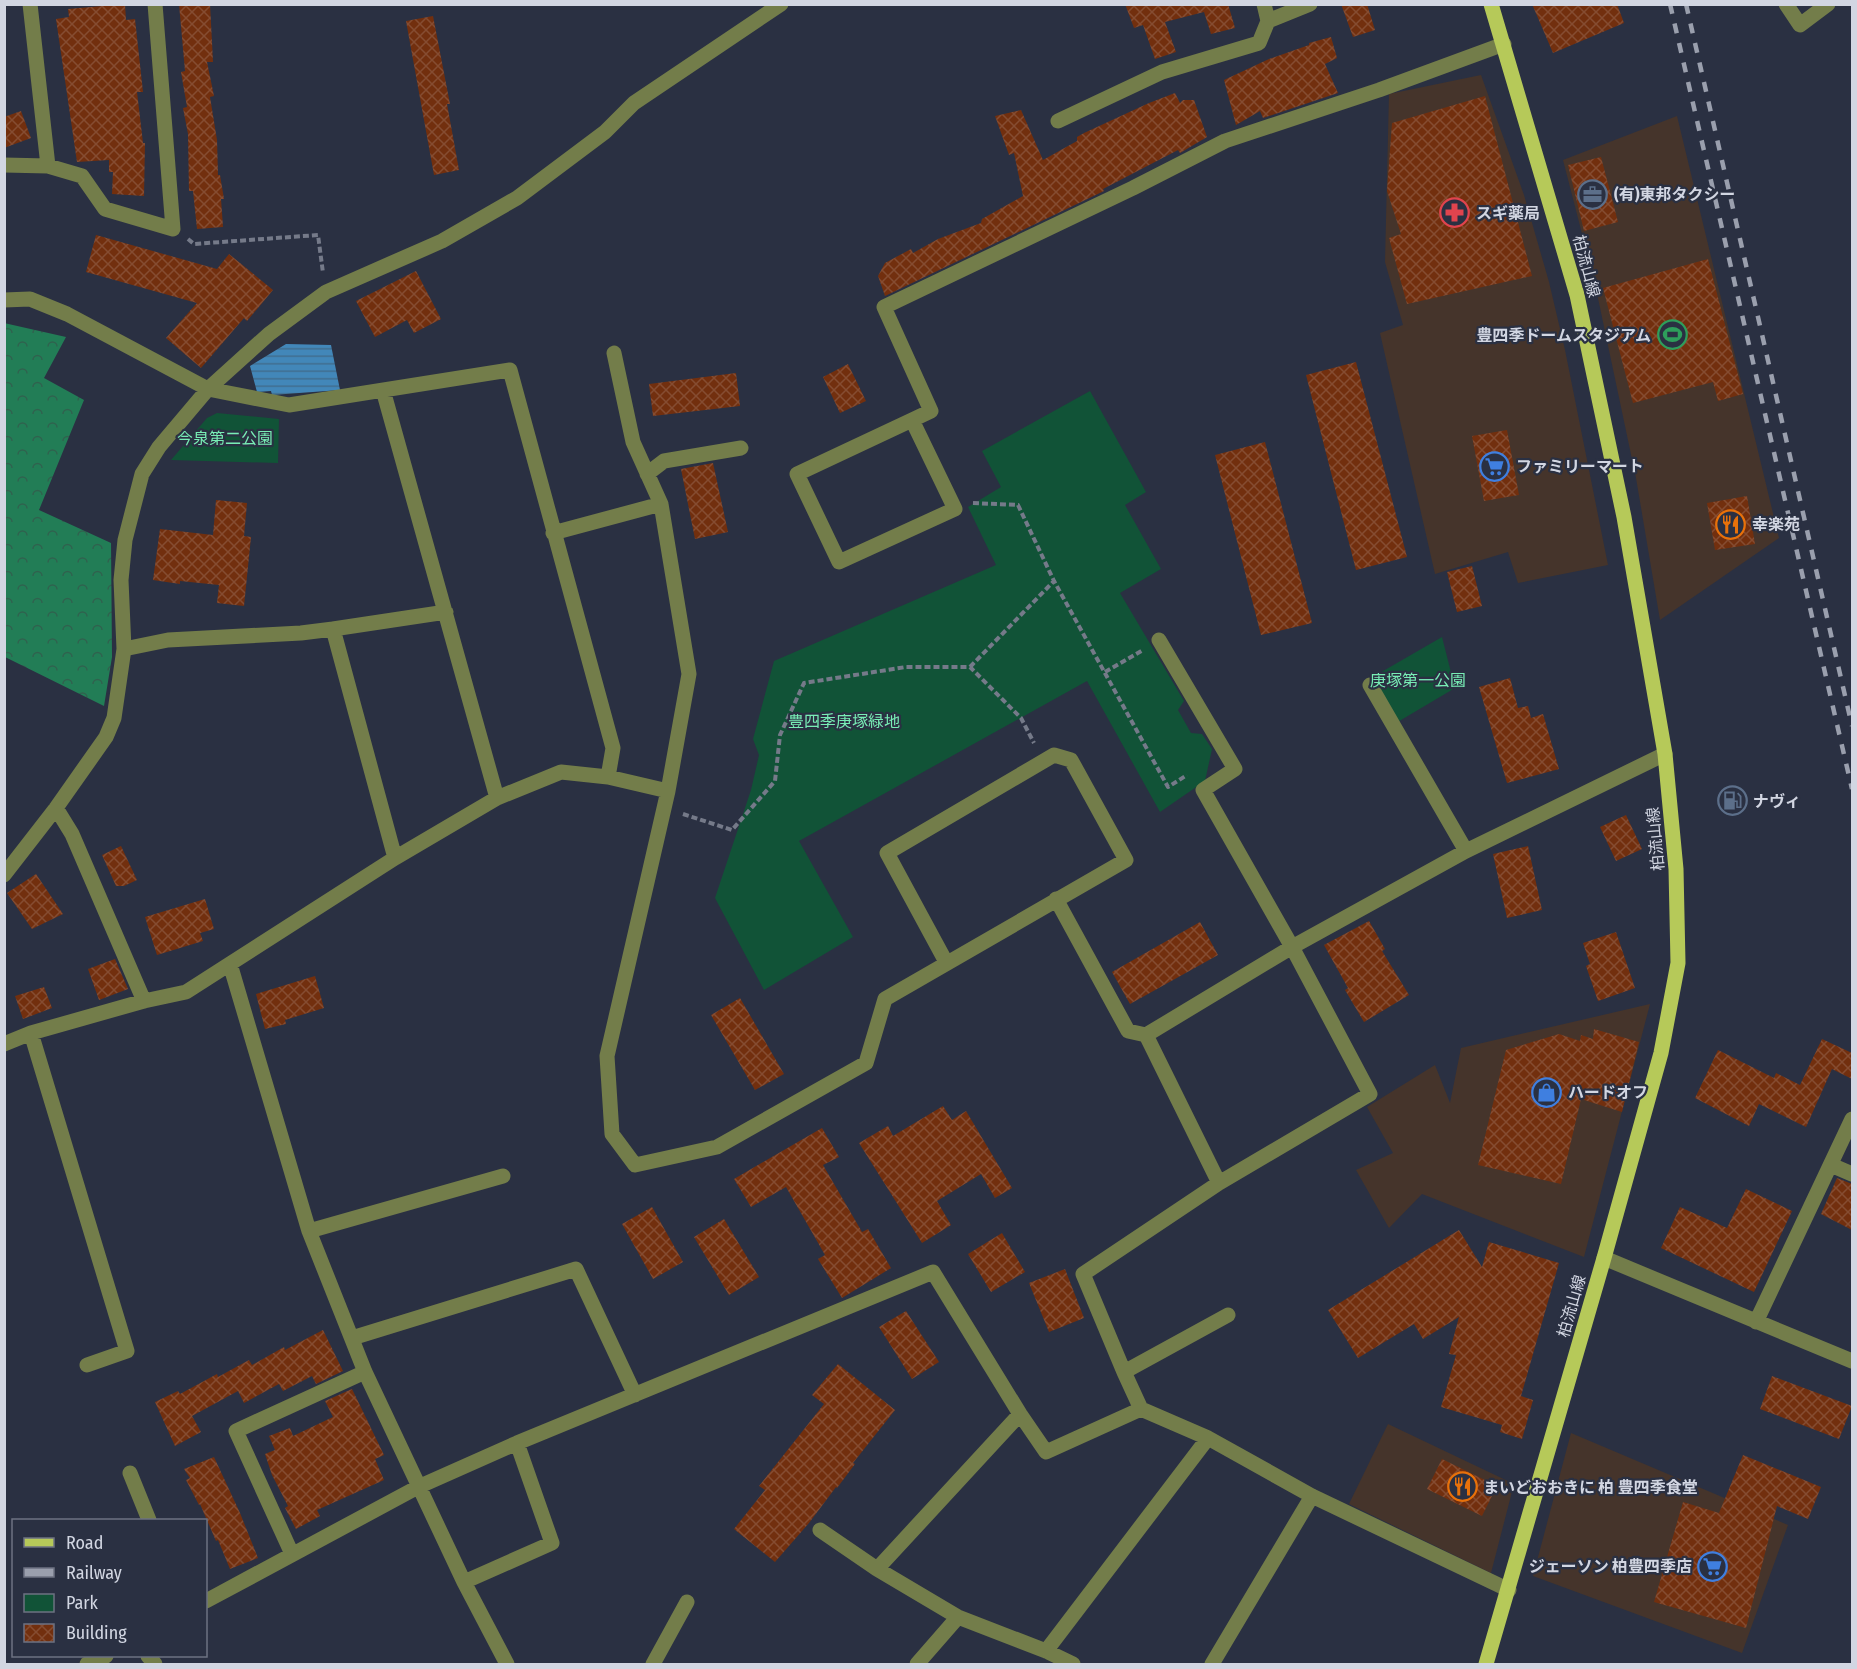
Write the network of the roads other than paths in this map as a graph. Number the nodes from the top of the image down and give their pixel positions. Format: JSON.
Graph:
{"nodes":[{"id":1,"x":30,"y":4,"type":"edge"},
{"id":2,"x":155,"y":4,"type":"edge"},
{"id":3,"x":781,"y":4,"type":"edge"},
{"id":4,"x":1264,"y":4,"type":"edge"},
{"id":5,"x":1310,"y":4,"type":"edge"},
{"id":6,"x":1491,"y":4,"type":"edge"},
{"id":7,"x":1786,"y":4,"type":"edge"},
{"id":8,"x":1828,"y":4,"type":"edge"},
{"id":9,"x":1268,"y":21,"type":"junction"},
{"id":10,"x":1504,"y":44,"type":"junction"},
{"id":11,"x":1058,"y":121,"type":"dead end"},
{"id":12,"x":4,"y":165,"type":"edge"},
{"id":13,"x":48,"y":166,"type":"junction"},
{"id":14,"x":4,"y":300,"type":"edge"},
{"id":15,"x":614,"y":353,"type":"dead end"},
{"id":16,"x":208,"y":389,"type":"junction"},
{"id":17,"x":382,"y":390,"type":"junction"},
{"id":18,"x":912,"y":420,"type":"junction"},
{"id":19,"x":741,"y":448,"type":"dead end"},
{"id":20,"x":647,"y":474,"type":"junction"},
{"id":21,"x":661,"y":504,"type":"junction"},
{"id":22,"x":553,"y":532,"type":"junction"},
{"id":23,"x":446,"y":612,"type":"junction"},
{"id":24,"x":333,"y":629,"type":"junction"},
{"id":25,"x":1159,"y":640,"type":"road end"},
{"id":26,"x":124,"y":650,"type":"junction"},
{"id":27,"x":1370,"y":685,"type":"dead end"},
{"id":28,"x":1665,"y":754,"type":"junction"},
{"id":29,"x":608,"y":777,"type":"junction"},
{"id":30,"x":668,"y":790,"type":"junction"},
{"id":31,"x":497,"y":798,"type":"junction"},
{"id":32,"x":56,"y":807,"type":"junction"},
{"id":33,"x":1466,"y":851,"type":"junction"},
{"id":34,"x":395,"y":858,"type":"junction"},
{"id":35,"x":4,"y":875,"type":"edge"},
{"id":36,"x":1056,"y":899,"type":"junction"},
{"id":37,"x":1292,"y":947,"type":"junction"},
{"id":38,"x":946,"y":962,"type":"junction"},
{"id":39,"x":230,"y":964,"type":"junction"},
{"id":40,"x":144,"y":1000,"type":"junction"},
{"id":41,"x":31,"y":1033,"type":"junction"},
{"id":42,"x":1146,"y":1035,"type":"junction"},
{"id":43,"x":4,"y":1044,"type":"edge"},
{"id":44,"x":1852,"y":1119,"type":"edge"},
{"id":45,"x":1831,"y":1165,"type":"junction"},
{"id":46,"x":1852,"y":1174,"type":"edge"},
{"id":47,"x":503,"y":1176,"type":"dead end"},
{"id":48,"x":1219,"y":1183,"type":"junction"},
{"id":49,"x":309,"y":1232,"type":"junction"},
{"id":50,"x":1604,"y":1258,"type":"junction"},
{"id":51,"x":1228,"y":1315,"type":"dead end"},
{"id":52,"x":1756,"y":1322,"type":"junction"},
{"id":53,"x":352,"y":1338,"type":"junction"},
{"id":54,"x":1852,"y":1361,"type":"edge"},
{"id":55,"x":87,"y":1365,"type":"dead end"},
{"id":56,"x":364,"y":1372,"type":"junction"},
{"id":57,"x":1124,"y":1372,"type":"junction"},
{"id":58,"x":635,"y":1395,"type":"junction"},
{"id":59,"x":1141,"y":1409,"type":"junction"},
{"id":60,"x":1020,"y":1414,"type":"junction"},
{"id":61,"x":1208,"y":1438,"type":"junction"},
{"id":62,"x":517,"y":1443,"type":"junction"},
{"id":63,"x":130,"y":1473,"type":"dead end"},
{"id":64,"x":418,"y":1487,"type":"junction"},
{"id":65,"x":1312,"y":1496,"type":"junction"},
{"id":66,"x":149,"y":1519,"type":"edge"},
{"id":67,"x":820,"y":1530,"type":"dead end"},
{"id":68,"x":292,"y":1554,"type":"junction"},
{"id":69,"x":877,"y":1569,"type":"junction"},
{"id":70,"x":464,"y":1582,"type":"junction"},
{"id":71,"x":1509,"y":1590,"type":"junction"},
{"id":72,"x":207,"y":1600,"type":"edge"},
{"id":73,"x":687,"y":1602,"type":"dead end"},
{"id":74,"x":958,"y":1617,"type":"junction"},
{"id":75,"x":1046,"y":1651,"type":"junction"},
{"id":76,"x":102,"y":1657,"type":"edge"},
{"id":77,"x":87,"y":1665,"type":"edge"},
{"id":78,"x":507,"y":1665,"type":"edge"},
{"id":79,"x":653,"y":1665,"type":"edge"},
{"id":80,"x":917,"y":1665,"type":"edge"},
{"id":81,"x":1073,"y":1665,"type":"edge"},
{"id":82,"x":1212,"y":1665,"type":"edge"},
{"id":83,"x":1486,"y":1665,"type":"edge"}],
"edges":[{"from":1,"to":13,"type":"street"},
{"from":2,"to":13,"type":"street"},
{"from":3,"to":16,"type":"street"},
{"from":4,"to":9,"type":"street"},
{"from":5,"to":9,"type":"street"},
{"from":6,"to":10,"type":"main road","name":"柏流山線"},
{"from":7,"to":8,"type":"street"},
{"from":9,"to":11,"type":"street"},
{"from":10,"to":18,"type":"street"},
{"from":10,"to":28,"type":"main road","name":"柏流山線"},
{"from":12,"to":13,"type":"street"},
{"from":14,"to":16,"type":"street"},
{"from":15,"to":20,"type":"street"},
{"from":16,"to":17,"type":"street"},
{"from":16,"to":26,"type":"street"},
{"from":17,"to":22,"type":"street"},
{"from":17,"to":23,"type":"street"},
{"from":18,"to":18,"type":"street"},
{"from":19,"to":20,"type":"street"},
{"from":20,"to":21,"type":"street"},
{"from":21,"to":22,"type":"street"},
{"from":21,"to":30,"type":"street"},
{"from":22,"to":29,"type":"street"},
{"from":23,"to":24,"type":"street"},
{"from":23,"to":31,"type":"street"},
{"from":24,"to":26,"type":"street"},
{"from":24,"to":34,"type":"street"},
{"from":25,"to":37,"type":"street"},
{"from":26,"to":32,"type":"street"},
{"from":27,"to":33,"type":"street"},
{"from":28,"to":33,"type":"street"},
{"from":28,"to":50,"type":"main road","name":"柏流山線"},
{"from":29,"to":30,"type":"street"},
{"from":29,"to":31,"type":"street"},
{"from":30,"to":38,"type":"street"},
{"from":31,"to":34,"type":"street"},
{"from":32,"to":35,"type":"street"},
{"from":32,"to":40,"type":"street"},
{"from":33,"to":37,"type":"street"},
{"from":34,"to":39,"type":"street"},
{"from":36,"to":38,"type":"street"},
{"from":36,"to":38,"type":"street"},
{"from":36,"to":42,"type":"street"},
{"from":37,"to":42,"type":"street"},
{"from":37,"to":48,"type":"street"},
{"from":39,"to":40,"type":"street"},
{"from":39,"to":49,"type":"street"},
{"from":40,"to":41,"type":"street"},
{"from":41,"to":43,"type":"street"},
{"from":41,"to":55,"type":"street"},
{"from":42,"to":48,"type":"street"},
{"from":44,"to":45,"type":"street"},
{"from":45,"to":46,"type":"street"},
{"from":45,"to":52,"type":"street"},
{"from":47,"to":49,"type":"street"},
{"from":48,"to":57,"type":"street"},
{"from":49,"to":53,"type":"street"},
{"from":50,"to":52,"type":"street"},
{"from":50,"to":71,"type":"main road","name":"柏流山線"},
{"from":51,"to":57,"type":"street"},
{"from":52,"to":54,"type":"street"},
{"from":53,"to":56,"type":"street"},
{"from":53,"to":58,"type":"street"},
{"from":56,"to":64,"type":"street"},
{"from":56,"to":68,"type":"street"},
{"from":57,"to":59,"type":"street"},
{"from":58,"to":60,"type":"street"},
{"from":58,"to":62,"type":"street"},
{"from":59,"to":60,"type":"street"},
{"from":59,"to":61,"type":"street"},
{"from":60,"to":69,"type":"street"},
{"from":61,"to":65,"type":"street"},
{"from":61,"to":75,"type":"street"},
{"from":62,"to":64,"type":"street"},
{"from":62,"to":70,"type":"street"},
{"from":63,"to":66,"type":"street"},
{"from":64,"to":68,"type":"street"},
{"from":64,"to":70,"type":"street"},
{"from":65,"to":71,"type":"street"},
{"from":65,"to":82,"type":"street"},
{"from":67,"to":69,"type":"street"},
{"from":68,"to":72,"type":"street"},
{"from":69,"to":74,"type":"street"},
{"from":70,"to":78,"type":"street"},
{"from":71,"to":83,"type":"main road","name":"柏流山線"},
{"from":73,"to":79,"type":"street"},
{"from":74,"to":75,"type":"street"},
{"from":74,"to":80,"type":"street"},
{"from":75,"to":81,"type":"street"},
{"from":76,"to":77,"type":"street"}]}
